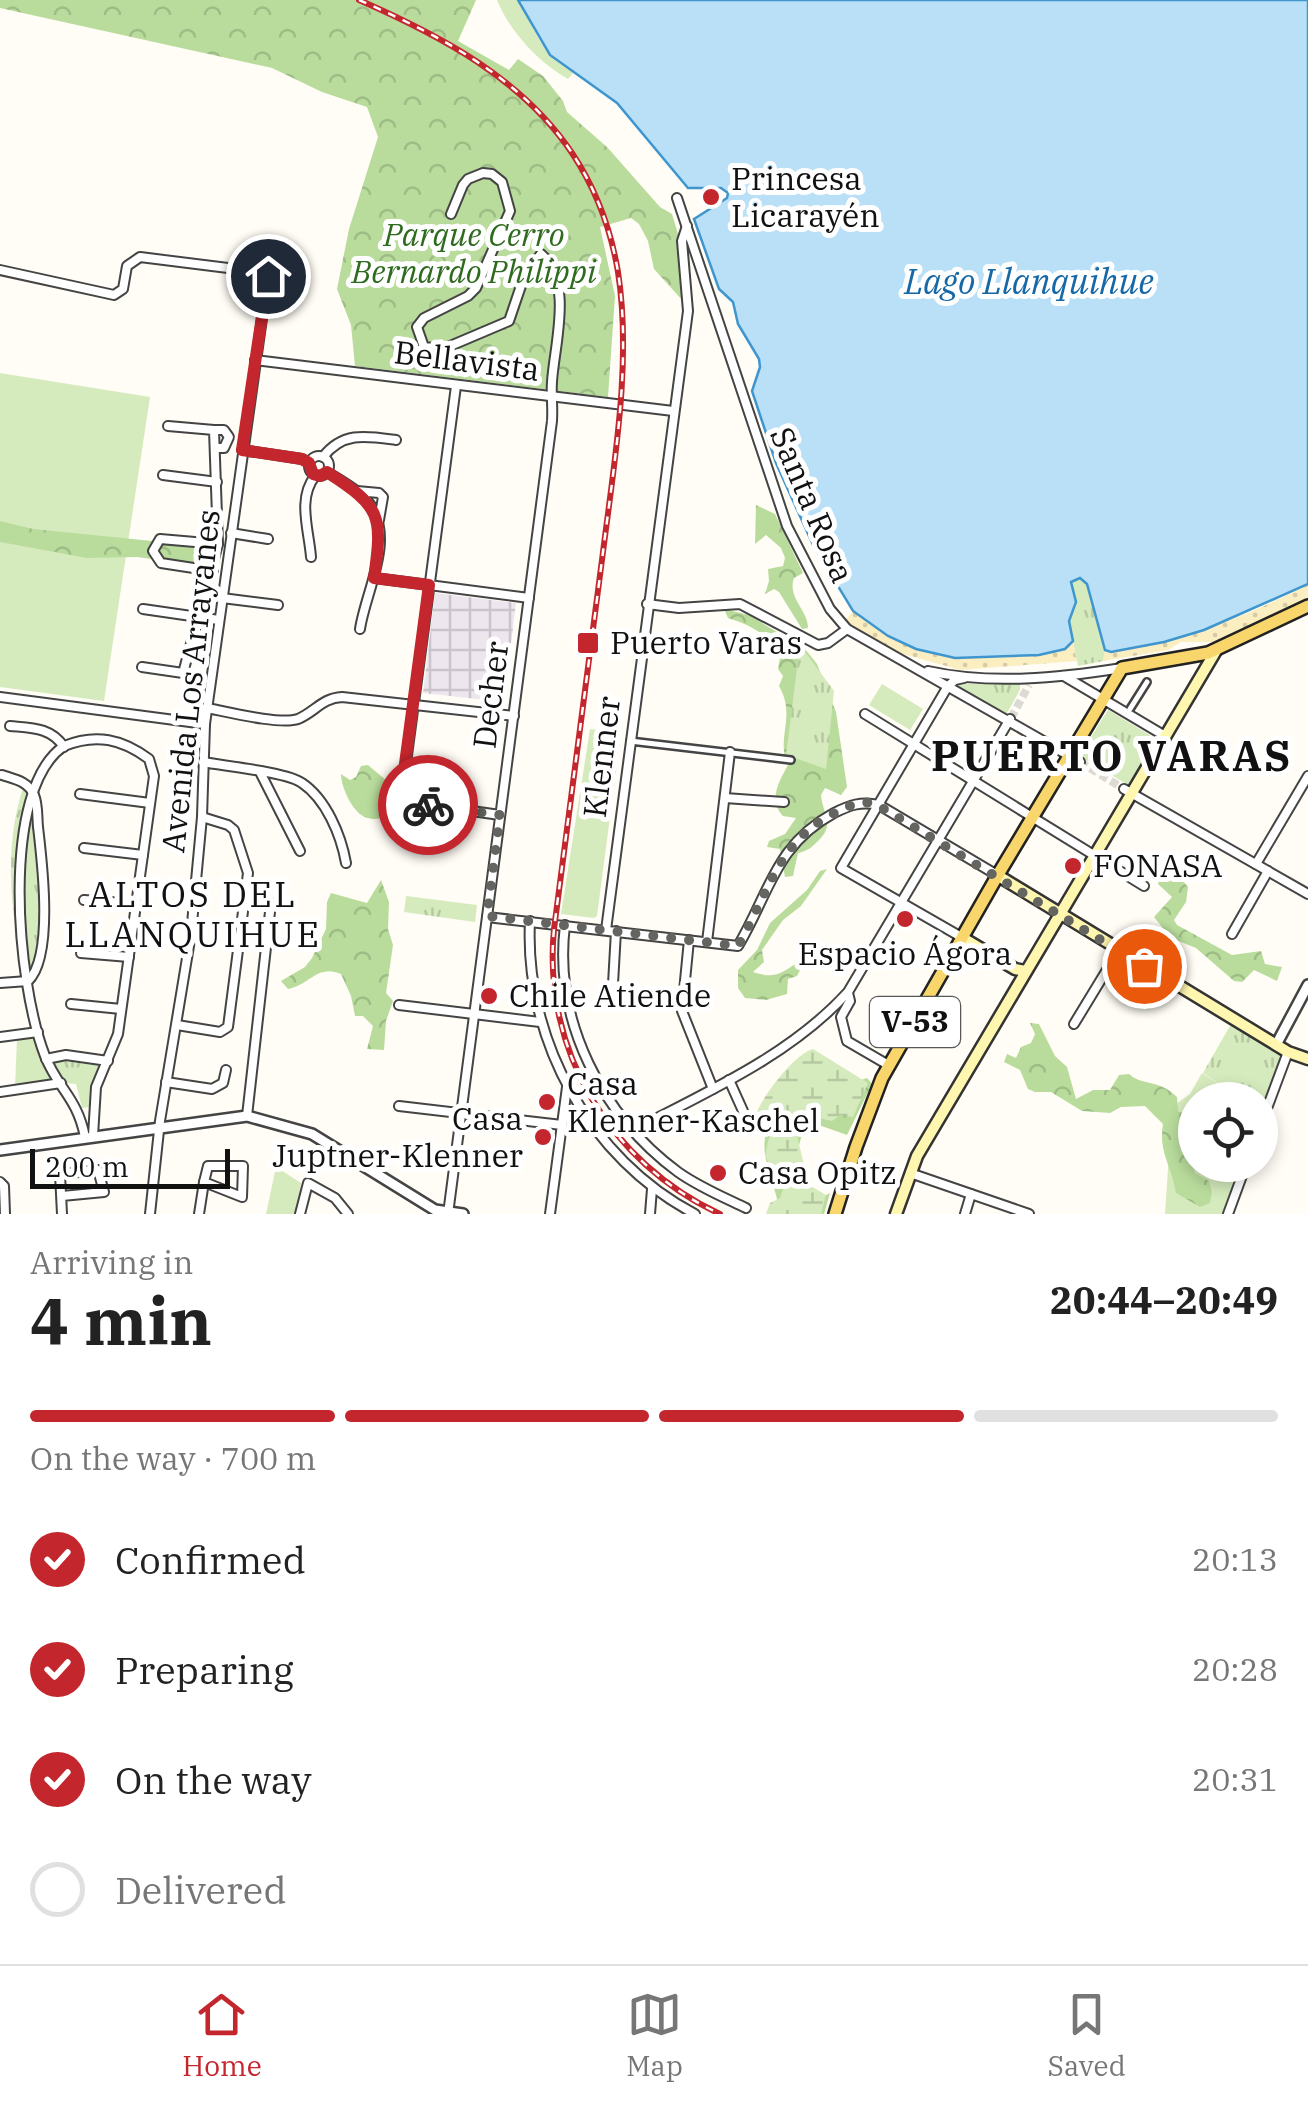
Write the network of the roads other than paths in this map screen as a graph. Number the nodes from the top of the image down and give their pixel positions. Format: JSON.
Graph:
{"nodes":[{"id":1,"x":677,"y":198,"type":"dead end"},
{"id":2,"x":451,"y":214,"type":"dead end"},
{"id":3,"x":687,"y":226,"type":"junction"},
{"id":4,"x":0,"y":270,"type":"edge"},
{"id":5,"x":255,"y":360,"type":"junction"},
{"id":6,"x":456,"y":386,"type":"junction"},
{"id":7,"x":554,"y":398,"type":"junction"},
{"id":8,"x":566,"y":399,"type":"junction"},
{"id":9,"x":673,"y":412,"type":"junction"},
{"id":10,"x":552,"y":421,"type":"junction"},
{"id":11,"x":168,"y":426,"type":"dead end"},
{"id":12,"x":214,"y":430,"type":"junction"},
{"id":13,"x":396,"y":440,"type":"dead end"},
{"id":14,"x":215,"y":448,"type":"junction"},
{"id":15,"x":242,"y":450,"type":"junction"},
{"id":16,"x":323,"y":458,"type":"junction"},
{"id":17,"x":309,"y":463,"type":"junction"},
{"id":18,"x":327,"y":472,"type":"junction"},
{"id":19,"x":163,"y":476,"type":"dead end"},
{"id":20,"x":316,"y":476,"type":"junction"},
{"id":21,"x":217,"y":482,"type":"junction"},
{"id":22,"x":357,"y":491,"type":"junction"},
{"id":23,"x":378,"y":523,"type":"junction"},
{"id":24,"x":231,"y":533,"type":"junction"},
{"id":25,"x":268,"y":538,"type":"dead end"},
{"id":26,"x":218,"y":544,"type":"junction"},
{"id":27,"x":312,"y":557,"type":"dead end"},
{"id":28,"x":213,"y":571,"type":"junction"},
{"id":29,"x":374,"y":578,"type":"junction"},
{"id":30,"x":429,"y":585,"type":"junction"},
{"id":31,"x":222,"y":598,"type":"junction"},
{"id":32,"x":529,"y":598,"type":"junction"},
{"id":33,"x":278,"y":604,"type":"dead end"},
{"id":34,"x":647,"y":604,"type":"junction"},
{"id":35,"x":1308,"y":606,"type":"edge"},
{"id":36,"x":143,"y":609,"type":"dead end"},
{"id":37,"x":197,"y":619,"type":"junction"},
{"id":38,"x":219,"y":620,"type":"junction"},
{"id":39,"x":360,"y":629,"type":"dead end"},
{"id":40,"x":847,"y":629,"type":"junction"},
{"id":41,"x":1217,"y":649,"type":"junction"},
{"id":42,"x":912,"y":665,"type":"junction"},
{"id":43,"x":142,"y":667,"type":"dead end"},
{"id":44,"x":1126,"y":667,"type":"junction"},
{"id":45,"x":1064,"y":676,"type":"junction"},
{"id":46,"x":964,"y":678,"type":"junction"},
{"id":47,"x":1146,"y":682,"type":"dead end"},
{"id":48,"x":948,"y":686,"type":"junction"},
{"id":49,"x":0,"y":697,"type":"edge"},
{"id":50,"x":1106,"y":700,"type":"junction"},
{"id":51,"x":413,"y":704,"type":"junction"},
{"id":52,"x":207,"y":708,"type":"junction"},
{"id":53,"x":1130,"y":709,"type":"dead end"},
{"id":54,"x":865,"y":714,"type":"dead end"},
{"id":55,"x":514,"y":716,"type":"junction"},
{"id":56,"x":1010,"y":720,"type":"junction"},
{"id":57,"x":205,"y":724,"type":"junction"},
{"id":58,"x":10,"y":726,"type":"dead end"},
{"id":59,"x":1165,"y":736,"type":"junction"},
{"id":60,"x":630,"y":740,"type":"junction"},
{"id":61,"x":914,"y":744,"type":"junction"},
{"id":62,"x":64,"y":746,"type":"junction"},
{"id":63,"x":730,"y":752,"type":"junction"},
{"id":64,"x":1074,"y":758,"type":"junction"},
{"id":65,"x":791,"y":760,"type":"dead end"},
{"id":66,"x":203,"y":762,"type":"junction"},
{"id":67,"x":260,"y":772,"type":"junction"},
{"id":68,"x":2,"y":775,"type":"edge"},
{"id":69,"x":28,"y":775,"type":"junction"},
{"id":70,"x":1308,"y":778,"type":"edge"},
{"id":71,"x":974,"y":780,"type":"junction"},
{"id":72,"x":1128,"y":791,"type":"junction"},
{"id":73,"x":18,"y":794,"type":"dead end"},
{"id":74,"x":80,"y":794,"type":"dead end"},
{"id":75,"x":725,"y":798,"type":"junction"},
{"id":76,"x":784,"y":802,"type":"dead end"},
{"id":77,"x":150,"y":803,"type":"junction"},
{"id":78,"x":879,"y":804,"type":"junction"},
{"id":79,"x":500,"y":815,"type":"junction"},
{"id":80,"x":202,"y":816,"type":"junction"},
{"id":81,"x":1036,"y":817,"type":"junction"},
{"id":82,"x":938,"y":840,"type":"junction"},
{"id":83,"x":84,"y":848,"type":"dead end"},
{"id":84,"x":300,"y":852,"type":"dead end"},
{"id":85,"x":1095,"y":854,"type":"junction"},
{"id":86,"x":143,"y":855,"type":"junction"},
{"id":87,"x":346,"y":863,"type":"dead end"},
{"id":88,"x":1256,"y":864,"type":"junction"},
{"id":89,"x":1268,"y":871,"type":"junction"},
{"id":90,"x":1000,"y":877,"type":"junction"},
{"id":91,"x":1144,"y":886,"type":"dead end"},
{"id":92,"x":1308,"y":894,"type":"edge"},
{"id":93,"x":84,"y":900,"type":"dead end"},
{"id":94,"x":900,"y":902,"type":"junction"},
{"id":95,"x":9,"y":903,"type":"dead end"},
{"id":96,"x":272,"y":903,"type":"dead end"},
{"id":97,"x":136,"y":904,"type":"junction"},
{"id":98,"x":1059,"y":914,"type":"junction"},
{"id":99,"x":487,"y":916,"type":"junction"},
{"id":100,"x":530,"y":922,"type":"junction"},
{"id":101,"x":565,"y":926,"type":"junction"},
{"id":102,"x":606,"y":930,"type":"junction"},
{"id":103,"x":616,"y":932,"type":"junction"},
{"id":104,"x":1232,"y":934,"type":"dead end"},
{"id":105,"x":963,"y":938,"type":"junction"},
{"id":106,"x":689,"y":940,"type":"junction"},
{"id":107,"x":707,"y":942,"type":"junction"},
{"id":108,"x":1118,"y":950,"type":"junction"},
{"id":109,"x":81,"y":952,"type":"dead end"},
{"id":110,"x":128,"y":958,"type":"junction"},
{"id":111,"x":1012,"y":967,"type":"junction"},
{"id":112,"x":1026,"y":970,"type":"junction"},
{"id":113,"x":24,"y":981,"type":"junction"},
{"id":114,"x":0,"y":983,"type":"edge"},
{"id":115,"x":1018,"y":983,"type":"junction"},
{"id":116,"x":613,"y":984,"type":"dead end"},
{"id":117,"x":1308,"y":985,"type":"edge"},
{"id":118,"x":848,"y":992,"type":"junction"},
{"id":119,"x":71,"y":1004,"type":"dead end"},
{"id":120,"x":398,"y":1005,"type":"dead end"},
{"id":121,"x":121,"y":1009,"type":"junction"},
{"id":122,"x":474,"y":1014,"type":"junction"},
{"id":123,"x":540,"y":1022,"type":"junction"},
{"id":124,"x":1074,"y":1024,"type":"dead end"},
{"id":125,"x":177,"y":1025,"type":"junction"},
{"id":126,"x":38,"y":1032,"type":"junction"},
{"id":127,"x":0,"y":1036,"type":"edge"},
{"id":128,"x":1276,"y":1045,"type":"junction"},
{"id":129,"x":1288,"y":1052,"type":"junction"},
{"id":130,"x":46,"y":1059,"type":"junction"},
{"id":131,"x":1308,"y":1059,"type":"edge"},
{"id":132,"x":108,"y":1062,"type":"junction"},
{"id":133,"x":890,"y":1066,"type":"junction"},
{"id":134,"x":226,"y":1070,"type":"dead end"},
{"id":135,"x":728,"y":1080,"type":"junction"},
{"id":136,"x":166,"y":1082,"type":"junction"},
{"id":137,"x":1277,"y":1082,"type":"edge"},
{"id":138,"x":62,"y":1084,"type":"junction"},
{"id":139,"x":567,"y":1086,"type":"junction"},
{"id":140,"x":712,"y":1089,"type":"junction"},
{"id":141,"x":0,"y":1092,"type":"edge"},
{"id":142,"x":398,"y":1106,"type":"dead end"},
{"id":143,"x":93,"y":1110,"type":"junction"},
{"id":144,"x":80,"y":1112,"type":"junction"},
{"id":145,"x":743,"y":1112,"type":"dead end"},
{"id":146,"x":462,"y":1113,"type":"junction"},
{"id":147,"x":247,"y":1116,"type":"junction"},
{"id":148,"x":562,"y":1125,"type":"junction"},
{"id":149,"x":159,"y":1126,"type":"junction"},
{"id":150,"x":632,"y":1131,"type":"junction"},
{"id":151,"x":89,"y":1137,"type":"junction"},
{"id":152,"x":0,"y":1150,"type":"edge"},
{"id":153,"x":910,"y":1173,"type":"junction"},
{"id":154,"x":0,"y":1182,"type":"edge"},
{"id":155,"x":204,"y":1182,"type":"junction"},
{"id":156,"x":1240,"y":1182,"type":"edge"},
{"id":157,"x":652,"y":1188,"type":"junction"},
{"id":158,"x":972,"y":1194,"type":"junction"},
{"id":159,"x":62,"y":1196,"type":"junction"},
{"id":160,"x":746,"y":1208,"type":"dead end"},
{"id":161,"x":449,"y":1213,"type":"edge"},
{"id":162,"x":5,"y":1214,"type":"edge"},
{"id":163,"x":62,"y":1214,"type":"edge"},
{"id":164,"x":150,"y":1214,"type":"edge"},
{"id":165,"x":199,"y":1214,"type":"edge"},
{"id":166,"x":300,"y":1214,"type":"edge"},
{"id":167,"x":348,"y":1214,"type":"edge"},
{"id":168,"x":463,"y":1214,"type":"edge"},
{"id":169,"x":550,"y":1214,"type":"edge"},
{"id":170,"x":650,"y":1214,"type":"edge"},
{"id":171,"x":694,"y":1214,"type":"edge"},
{"id":172,"x":836,"y":1214,"type":"edge"},
{"id":173,"x":896,"y":1214,"type":"edge"},
{"id":174,"x":964,"y":1214,"type":"edge"},
{"id":175,"x":1029,"y":1214,"type":"edge"},
{"id":176,"x":1228,"y":1214,"type":"edge"}],
"edges":[{"from":1,"to":3,"type":"street","name":"Santa Rosa"},
{"from":2,"to":7,"type":"street","name":"Decher"},
{"from":3,"to":9,"type":"street","name":"Klenner"},
{"from":3,"to":40,"type":"street","name":"Santa Rosa"},
{"from":4,"to":5,"type":"street","name":"Avenida Los Arrayanes"},
{"from":5,"to":6,"type":"street","name":"Bellavista"},
{"from":5,"to":15,"type":"street","name":"Avenida Los Arrayanes"},
{"from":6,"to":7,"type":"street","name":"Bellavista"},
{"from":6,"to":30,"type":"street"},
{"from":7,"to":8,"type":"street","name":"Bellavista"},
{"from":7,"to":10,"type":"street","name":"Decher"},
{"from":8,"to":9,"type":"street","name":"Bellavista"},
{"from":8,"to":10,"type":"street","name":"Decher"},
{"from":9,"to":34,"type":"street","name":"Klenner"},
{"from":10,"to":32,"type":"street","name":"Decher"},
{"from":11,"to":12,"type":"street"},
{"from":12,"to":14,"type":"street"},
{"from":12,"to":14,"type":"street"},
{"from":13,"to":16,"type":"street"},
{"from":14,"to":21,"type":"street"},
{"from":15,"to":17,"type":"street"},
{"from":15,"to":24,"type":"street","name":"Avenida Los Arrayanes"},
{"from":16,"to":17,"type":"street"},
{"from":16,"to":18,"type":"street"},
{"from":17,"to":20,"type":"street"},
{"from":18,"to":20,"type":"street"},
{"from":18,"to":22,"type":"street"},
{"from":19,"to":21,"type":"street"},
{"from":20,"to":27,"type":"street"},
{"from":21,"to":26,"type":"street"},
{"from":22,"to":23,"type":"street"},
{"from":22,"to":23,"type":"street"},
{"from":23,"to":29,"type":"street"},
{"from":24,"to":25,"type":"street"},
{"from":24,"to":31,"type":"street","name":"Avenida Los Arrayanes"},
{"from":26,"to":28,"type":"street"},
{"from":26,"to":28,"type":"street"},
{"from":28,"to":37,"type":"street"},
{"from":29,"to":30,"type":"street"},
{"from":29,"to":39,"type":"street"},
{"from":30,"to":32,"type":"street"},
{"from":30,"to":51,"type":"street"},
{"from":31,"to":33,"type":"street"},
{"from":31,"to":38,"type":"street","name":"Avenida Los Arrayanes"},
{"from":32,"to":55,"type":"street","name":"Decher"},
{"from":34,"to":40,"type":"street"},
{"from":34,"to":60,"type":"street","name":"Klenner"},
{"from":35,"to":41,"type":"main road"},
{"from":36,"to":37,"type":"street"},
{"from":37,"to":38,"type":"street"},
{"from":37,"to":43,"type":"street"},
{"from":38,"to":52,"type":"street","name":"Avenida Los Arrayanes"},
{"from":40,"to":42,"type":"street","name":"Santa Rosa"},
{"from":41,"to":44,"type":"main road"},
{"from":41,"to":59,"type":"main road"},
{"from":42,"to":46,"type":"street"},
{"from":42,"to":48,"type":"street","name":"Santa Rosa"},
{"from":44,"to":45,"type":"street"},
{"from":44,"to":50,"type":"main road"},
{"from":45,"to":46,"type":"street"},
{"from":45,"to":50,"type":"street"},
{"from":46,"to":48,"type":"street"},
{"from":47,"to":53,"type":"street"},
{"from":48,"to":56,"type":"street","name":"Santa Rosa"},
{"from":48,"to":61,"type":"street"},
{"from":49,"to":57,"type":"street"},
{"from":50,"to":59,"type":"street"},
{"from":50,"to":64,"type":"main road"},
{"from":51,"to":52,"type":"street"},
{"from":51,"to":55,"type":"street"},
{"from":51,"to":79,"type":"street"},
{"from":52,"to":57,"type":"street","name":"Avenida Los Arrayanes"},
{"from":54,"to":61,"type":"street"},
{"from":55,"to":79,"type":"street","name":"Decher"},
{"from":56,"to":64,"type":"street","name":"Santa Rosa"},
{"from":56,"to":71,"type":"street"},
{"from":57,"to":66,"type":"street","name":"Avenida Los Arrayanes"},
{"from":58,"to":62,"type":"street"},
{"from":59,"to":72,"type":"main road"},
{"from":60,"to":63,"type":"street"},
{"from":60,"to":102,"type":"street","name":"Klenner"},
{"from":61,"to":71,"type":"street"},
{"from":61,"to":78,"type":"street"},
{"from":62,"to":69,"type":"street"},
{"from":62,"to":77,"type":"street"},
{"from":63,"to":65,"type":"street"},
{"from":63,"to":75,"type":"street"},
{"from":64,"to":81,"type":"main road"},
{"from":66,"to":67,"type":"street"},
{"from":66,"to":80,"type":"street","name":"Avenida Los Arrayanes"},
{"from":67,"to":84,"type":"street"},
{"from":67,"to":87,"type":"street"},
{"from":68,"to":69,"type":"street"},
{"from":69,"to":73,"type":"street"},
{"from":69,"to":113,"type":"street"},
{"from":70,"to":88,"type":"street"},
{"from":71,"to":81,"type":"street"},
{"from":71,"to":82,"type":"street"},
{"from":72,"to":85,"type":"main road"},
{"from":72,"to":88,"type":"street"},
{"from":74,"to":77,"type":"street"},
{"from":75,"to":76,"type":"street"},
{"from":75,"to":107,"type":"street"},
{"from":77,"to":86,"type":"street"},
{"from":78,"to":82,"type":"street"},
{"from":78,"to":94,"type":"street"},
{"from":78,"to":107,"type":"street"},
{"from":79,"to":99,"type":"street","name":"Decher"},
{"from":80,"to":125,"type":"street","name":"Avenida Los Arrayanes"},
{"from":80,"to":125,"type":"street"},
{"from":81,"to":85,"type":"street"},
{"from":81,"to":90,"type":"main road"},
{"from":82,"to":90,"type":"street"},
{"from":82,"to":94,"type":"street"},
{"from":83,"to":86,"type":"street"},
{"from":85,"to":91,"type":"street"},
{"from":85,"to":98,"type":"main road"},
{"from":86,"to":97,"type":"street"},
{"from":88,"to":89,"type":"street"},
{"from":89,"to":92,"type":"street"},
{"from":89,"to":104,"type":"street"},
{"from":90,"to":98,"type":"main road"},
{"from":90,"to":105,"type":"main road"},
{"from":93,"to":97,"type":"street"},
{"from":94,"to":105,"type":"street"},
{"from":94,"to":118,"type":"street"},
{"from":95,"to":113,"type":"street"},
{"from":96,"to":147,"type":"street"},
{"from":97,"to":110,"type":"street"},
{"from":98,"to":108,"type":"main road"},
{"from":98,"to":112,"type":"main road"},
{"from":99,"to":100,"type":"street"},
{"from":99,"to":122,"type":"street","name":"Decher"},
{"from":100,"to":101,"type":"street"},
{"from":100,"to":123,"type":"street"},
{"from":101,"to":102,"type":"street"},
{"from":101,"to":150,"type":"street"},
{"from":102,"to":103,"type":"street"},
{"from":103,"to":106,"type":"street"},
{"from":103,"to":116,"type":"street"},
{"from":105,"to":111,"type":"main road"},
{"from":105,"to":133,"type":"main road","number":"V-53"},
{"from":106,"to":107,"type":"street"},
{"from":106,"to":140,"type":"street"},
{"from":108,"to":124,"type":"street"},
{"from":108,"to":128,"type":"main road"},
{"from":109,"to":110,"type":"street"},
{"from":110,"to":121,"type":"street"},
{"from":111,"to":112,"type":"main road"},
{"from":111,"to":115,"type":"main road"},
{"from":112,"to":115,"type":"main road"},
{"from":113,"to":114,"type":"street"},
{"from":113,"to":126,"type":"street"},
{"from":115,"to":153,"type":"main road"},
{"from":117,"to":128,"type":"street"},
{"from":118,"to":133,"type":"street"},
{"from":118,"to":135,"type":"street"},
{"from":119,"to":121,"type":"street"},
{"from":120,"to":122,"type":"street"},
{"from":121,"to":132,"type":"street"},
{"from":122,"to":123,"type":"street"},
{"from":122,"to":146,"type":"street","name":"Decher"},
{"from":123,"to":139,"type":"street"},
{"from":125,"to":136,"type":"street","name":"Avenida Los Arrayanes"},
{"from":126,"to":127,"type":"street"},
{"from":126,"to":130,"type":"street"},
{"from":128,"to":129,"type":"main road"},
{"from":129,"to":131,"type":"main road"},
{"from":129,"to":137,"type":"street"},
{"from":130,"to":132,"type":"street"},
{"from":130,"to":138,"type":"street"},
{"from":132,"to":143,"type":"street"},
{"from":133,"to":172,"type":"main road","number":"V-53"},
{"from":134,"to":136,"type":"street"},
{"from":135,"to":140,"type":"street"},
{"from":135,"to":145,"type":"street"},
{"from":136,"to":149,"type":"street","name":"Avenida Los Arrayanes"},
{"from":138,"to":141,"type":"street"},
{"from":138,"to":144,"type":"street"},
{"from":139,"to":148,"type":"street"},
{"from":139,"to":157,"type":"street"},
{"from":140,"to":150,"type":"street"},
{"from":142,"to":146,"type":"street"},
{"from":143,"to":144,"type":"street"},
{"from":143,"to":151,"type":"street"},
{"from":144,"to":151,"type":"street"},
{"from":146,"to":148,"type":"street"},
{"from":146,"to":161,"type":"street","name":"Decher"},
{"from":147,"to":149,"type":"street"},
{"from":147,"to":161,"type":"street"},
{"from":148,"to":169,"type":"street"},
{"from":149,"to":151,"type":"street"},
{"from":149,"to":164,"type":"street","name":"Avenida Los Arrayanes"},
{"from":150,"to":160,"type":"street"},
{"from":151,"to":152,"type":"street"},
{"from":153,"to":158,"type":"street"},
{"from":153,"to":173,"type":"main road"},
{"from":154,"to":162,"type":"street"},
{"from":155,"to":155,"type":"street"},
{"from":155,"to":165,"type":"street"},
{"from":156,"to":176,"type":"street"},
{"from":157,"to":170,"type":"street"},
{"from":157,"to":171,"type":"street"},
{"from":158,"to":174,"type":"street"},
{"from":158,"to":175,"type":"street"},
{"from":159,"to":159,"type":"street"},
{"from":159,"to":163,"type":"street"},
{"from":161,"to":168,"type":"street"},
{"from":166,"to":167,"type":"street"}]}
